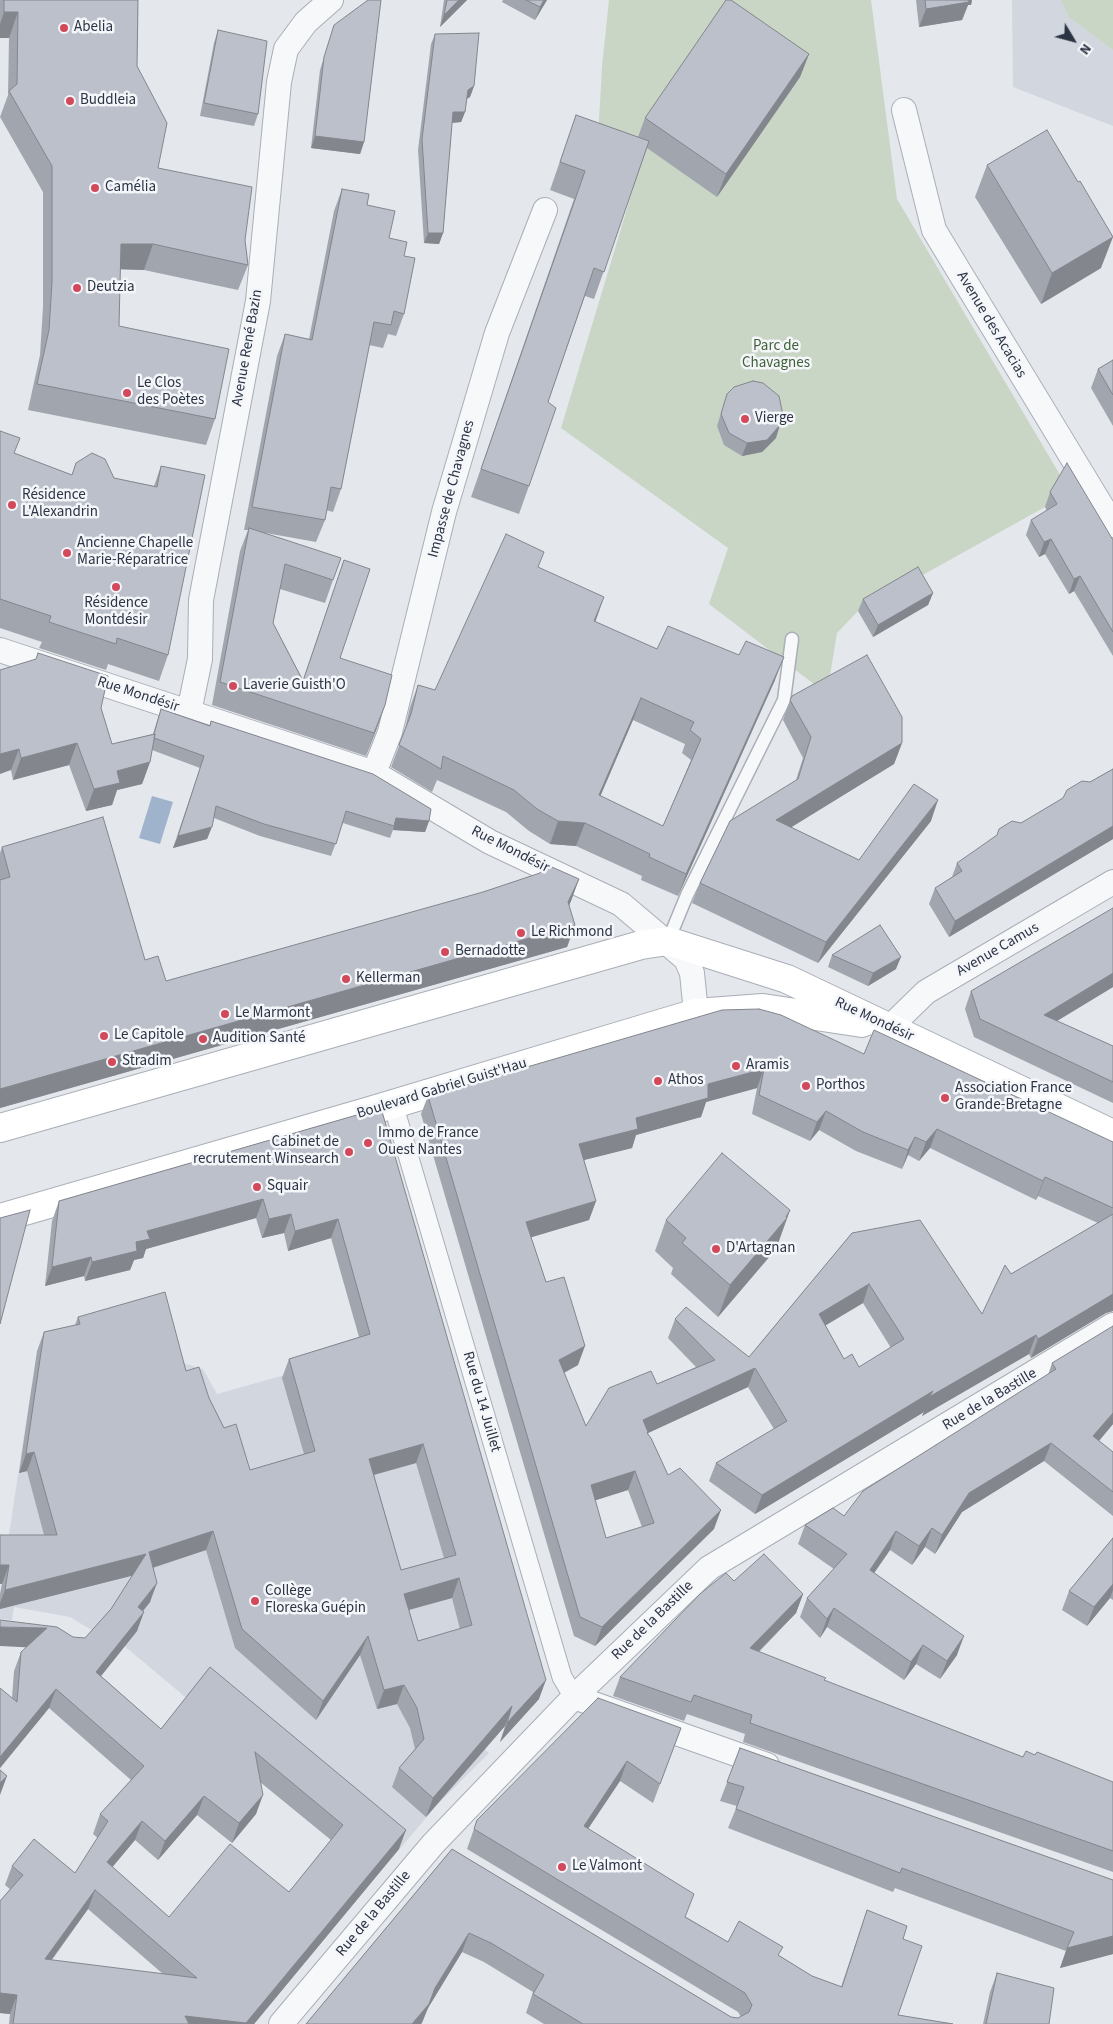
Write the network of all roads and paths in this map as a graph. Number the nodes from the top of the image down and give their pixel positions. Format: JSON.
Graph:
{"nodes":[{"id":1,"x":331,"y":0,"type":"edge"},
{"id":2,"x":904,"y":110,"type":"dead end"},
{"id":3,"x":545,"y":210,"type":"dead end"},
{"id":4,"x":1113,"y":525,"type":"edge"},
{"id":5,"x":792,"y":639,"type":"dead end"},
{"id":6,"x":0,"y":650,"type":"edge"},
{"id":7,"x":189,"y":712,"type":"junction"},
{"id":8,"x":374,"y":773,"type":"junction"},
{"id":9,"x":1113,"y":882,"type":"edge"},
{"id":10,"x":668,"y":941,"type":"junction"},
{"id":11,"x":696,"y":1013,"type":"junction"},
{"id":12,"x":890,"y":1027,"type":"junction"},
{"id":13,"x":392,"y":1104,"type":"junction"},
{"id":14,"x":0,"y":1128,"type":"edge"},
{"id":15,"x":1113,"y":1134,"type":"edge"},
{"id":16,"x":0,"y":1218,"type":"edge"},
{"id":17,"x":1113,"y":1325,"type":"edge"},
{"id":18,"x":574,"y":1697,"type":"junction"},
{"id":19,"x":791,"y":1773,"type":"edge"},
{"id":20,"x":433,"y":1844,"type":"junction"},
{"id":21,"x":453,"y":1857,"type":"edge"},
{"id":22,"x":281,"y":2024,"type":"edge"}],
"edges":[{"from":1,"to":7,"type":"street","name":"Avenue René Bazin"},
{"from":2,"to":4,"type":"street","name":"Avenue des Acacias"},
{"from":3,"to":8,"type":"street","name":"Impasse de Chavagnes"},
{"from":5,"to":10,"type":"lane"},
{"from":6,"to":7,"type":"street","name":"Rue Mondésir"},
{"from":7,"to":8,"type":"street","name":"Rue Mondésir"},
{"from":8,"to":10,"type":"street","name":"Rue Mondésir"},
{"from":9,"to":12,"type":"street","name":"Avenue Camus"},
{"from":10,"to":11,"type":"street"},
{"from":10,"to":12,"type":"main road","name":"Rue Mondésir"},
{"from":10,"to":14,"type":"main road"},
{"from":11,"to":12,"type":"main road","name":"Boulevard Gabriel Guist'Hau"},
{"from":11,"to":13,"type":"main road","name":"Boulevard Gabriel Guist'Hau"},
{"from":12,"to":15,"type":"main road","name":"Rue Mondésir"},
{"from":13,"to":16,"type":"main road","name":"Boulevard Gabriel Guist'Hau"},
{"from":13,"to":18,"type":"street","name":"Rue du 14 Juillet"},
{"from":17,"to":18,"type":"street","name":"Rue de la Bastille"},
{"from":18,"to":19,"type":"street"},
{"from":18,"to":20,"type":"street","name":"Rue de la Bastille"},
{"from":20,"to":21,"type":"street"},
{"from":20,"to":22,"type":"street","name":"Rue de la Bastille"}]}
